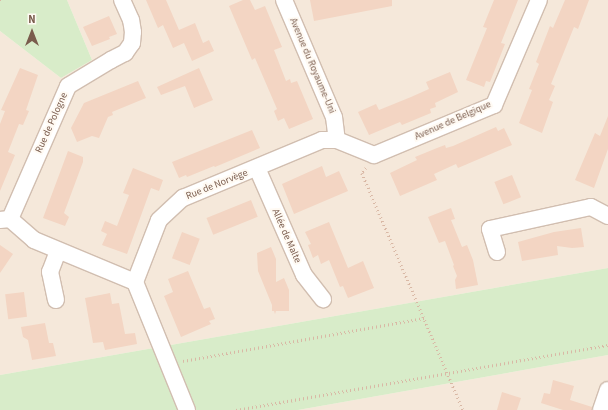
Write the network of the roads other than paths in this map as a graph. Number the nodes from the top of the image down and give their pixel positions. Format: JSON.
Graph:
{"nodes":[{"id":1,"x":122,"y":0,"type":"edge"},
{"id":2,"x":284,"y":0,"type":"edge"},
{"id":3,"x":538,"y":0,"type":"edge"},
{"id":4,"x":337,"y":140,"type":"junction"},
{"id":5,"x":257,"y":168,"type":"junction"},
{"id":6,"x":608,"y":216,"type":"edge"},
{"id":7,"x":5,"y":219,"type":"edge"},
{"id":8,"x":58,"y":251,"type":"junction"},
{"id":9,"x":497,"y":252,"type":"dead end"},
{"id":10,"x":135,"y":282,"type":"junction"},
{"id":11,"x":56,"y":300,"type":"dead end"},
{"id":12,"x":323,"y":300,"type":"dead end"},
{"id":13,"x":608,"y":390,"type":"edge"},
{"id":14,"x":187,"y":410,"type":"edge"},
{"id":15,"x":601,"y":410,"type":"edge"}],
"edges":[{"from":1,"to":7,"type":"street","name":"Rue de Pologne"},
{"from":2,"to":4,"type":"street","name":"Avenue du Royaume-Uni"},
{"from":3,"to":4,"type":"street","name":"Avenue de Belgique"},
{"from":4,"to":5,"type":"street","name":"Rue de Norvège"},
{"from":5,"to":10,"type":"street","name":"Rue de Norvège"},
{"from":5,"to":12,"type":"street","name":"Allée de Malte"},
{"from":6,"to":9,"type":"street"},
{"from":7,"to":8,"type":"street"},
{"from":8,"to":10,"type":"street"},
{"from":8,"to":11,"type":"street"},
{"from":10,"to":14,"type":"street"},
{"from":13,"to":15,"type":"street"}]}
